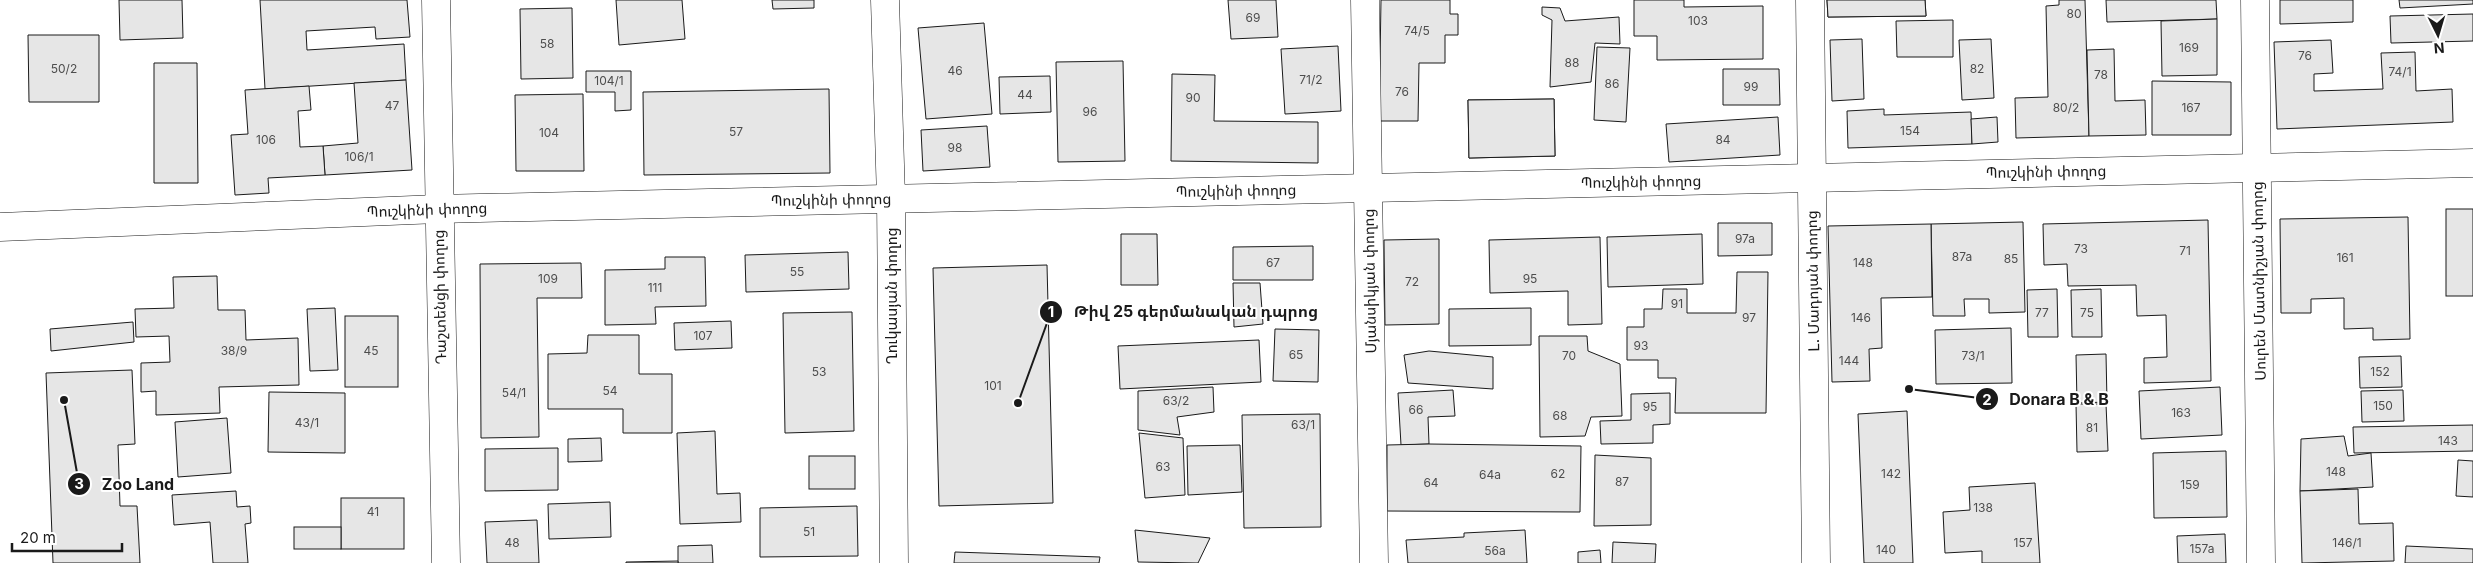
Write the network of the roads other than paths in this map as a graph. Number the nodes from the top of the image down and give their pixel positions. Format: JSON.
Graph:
{"nodes":[{"id":1,"x":436,"y":0,"type":"edge"},
{"id":2,"x":885,"y":0,"type":"edge"},
{"id":3,"x":1365,"y":0,"type":"edge"},
{"id":4,"x":1810,"y":0,"type":"edge"},
{"id":5,"x":2255,"y":0,"type":"edge"},
{"id":6,"x":2473,"y":163,"type":"edge"},
{"id":7,"x":2258,"y":168,"type":"junction"},
{"id":8,"x":1812,"y":178,"type":"junction"},
{"id":9,"x":1368,"y":188,"type":"junction"},
{"id":10,"x":891,"y":198,"type":"junction"},
{"id":11,"x":438,"y":209,"type":"junction"},
{"id":12,"x":0,"y":228,"type":"edge"},
{"id":13,"x":446,"y":563,"type":"edge"},
{"id":14,"x":894,"y":563,"type":"edge"},
{"id":15,"x":1374,"y":563,"type":"edge"},
{"id":16,"x":1816,"y":563,"type":"edge"},
{"id":17,"x":2261,"y":563,"type":"edge"}],
"edges":[{"from":1,"to":11,"type":"street","name":"Դաշտենցի փողոց"},
{"from":2,"to":10,"type":"street","name":"Ղուկասյան փողոց"},
{"from":3,"to":9,"type":"street","name":"Մյանսիկյան փողոց"},
{"from":4,"to":8,"type":"street","name":"L. Մադոյան փողոց"},
{"from":5,"to":7,"type":"street","name":"Սուրեն Մատնիշյան փողոց"},
{"from":6,"to":7,"type":"street","name":"Պուշկինի փողոց"},
{"from":7,"to":8,"type":"street","name":"Պուշկինի փողոց"},
{"from":7,"to":17,"type":"street","name":"Սուրեն Մատնիշյան փողոց"},
{"from":8,"to":9,"type":"street","name":"Պուշկինի փողոց"},
{"from":8,"to":16,"type":"street","name":"L. Մադոյան փողոց"},
{"from":9,"to":10,"type":"street","name":"Պուշկինի փողոց"},
{"from":9,"to":15,"type":"street","name":"Մյանսիկյան փողոց"},
{"from":10,"to":11,"type":"street","name":"Պուշկինի փողոց"},
{"from":10,"to":14,"type":"street","name":"Ղուկասյան փողոց"},
{"from":11,"to":12,"type":"street","name":"Պուշկինի փողոց"},
{"from":11,"to":13,"type":"street","name":"Դաշտենցի փողոց"}]}
